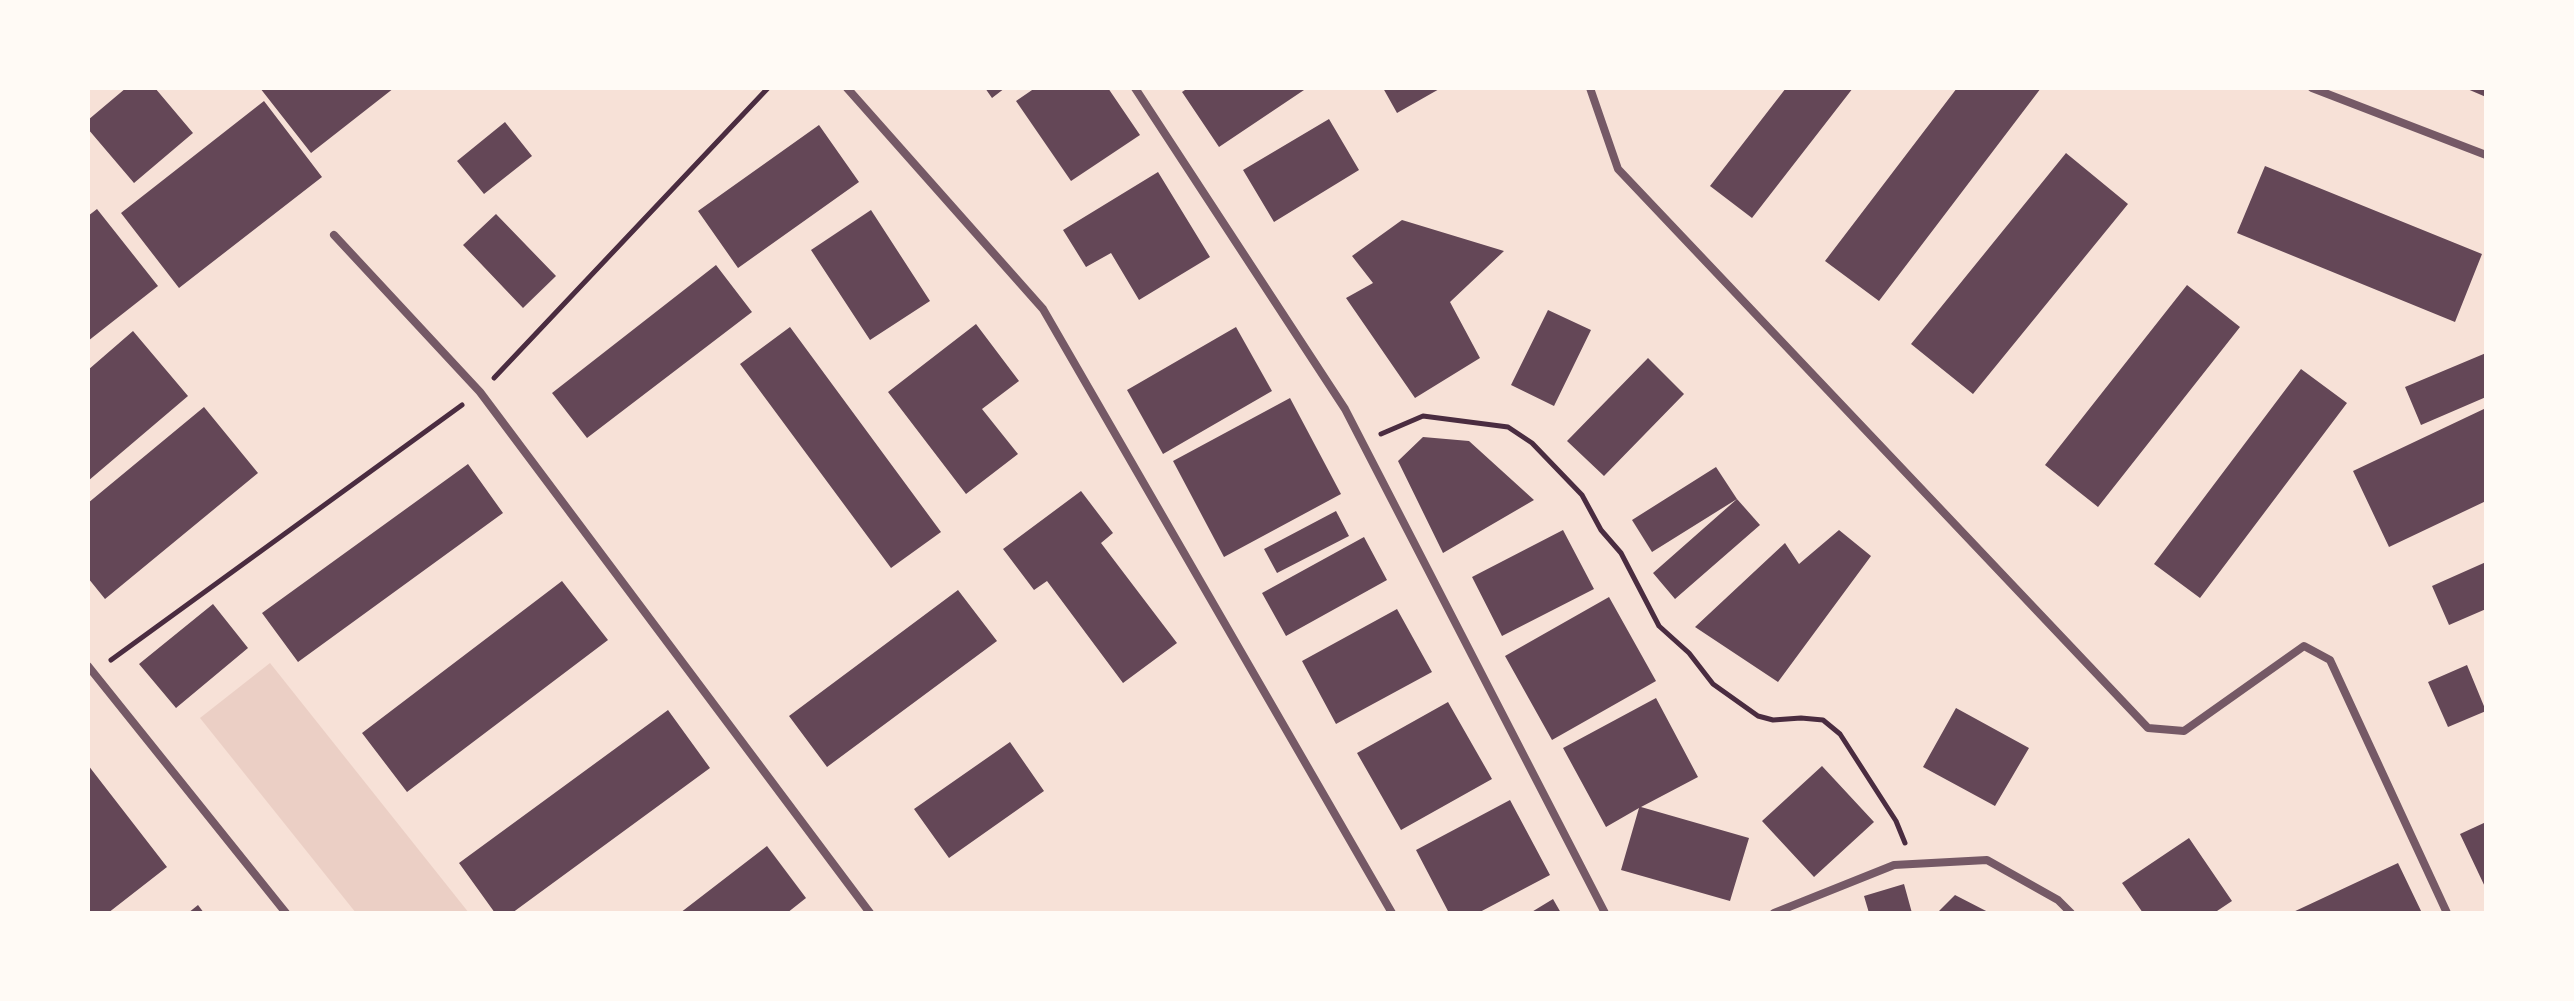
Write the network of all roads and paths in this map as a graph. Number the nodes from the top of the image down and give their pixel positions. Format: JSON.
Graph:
{"nodes":[{"id":1,"x":768,"y":88,"type":"edge"},
{"id":2,"x":847,"y":88,"type":"edge"},
{"id":3,"x":1135,"y":88,"type":"edge"},
{"id":4,"x":1590,"y":88,"type":"edge"},
{"id":5,"x":2312,"y":88,"type":"edge"},
{"id":6,"x":2486,"y":155,"type":"edge"},
{"id":7,"x":334,"y":235,"type":"dead end"},
{"id":8,"x":480,"y":392,"type":"junction"},
{"id":9,"x":1362,"y":442,"type":"junction"},
{"id":10,"x":91,"y":669,"type":"edge"},
{"id":11,"x":1913,"y":864,"type":"junction"},
{"id":12,"x":286,"y":913,"type":"edge"},
{"id":13,"x":870,"y":913,"type":"edge"},
{"id":14,"x":1392,"y":913,"type":"edge"},
{"id":15,"x":1605,"y":913,"type":"edge"},
{"id":16,"x":1774,"y":913,"type":"edge"},
{"id":17,"x":2071,"y":913,"type":"edge"},
{"id":18,"x":2447,"y":913,"type":"edge"}],
"edges":[{"from":1,"to":8,"type":"path"},
{"from":2,"to":14,"type":"street"},
{"from":3,"to":9,"type":"street"},
{"from":4,"to":18,"type":"street"},
{"from":5,"to":6,"type":"street"},
{"from":7,"to":8,"type":"street"},
{"from":8,"to":10,"type":"path"},
{"from":8,"to":13,"type":"street"},
{"from":9,"to":11,"type":"path"},
{"from":9,"to":15,"type":"street"},
{"from":10,"to":12,"type":"street"},
{"from":11,"to":16,"type":"street"},
{"from":11,"to":17,"type":"street"}]}
